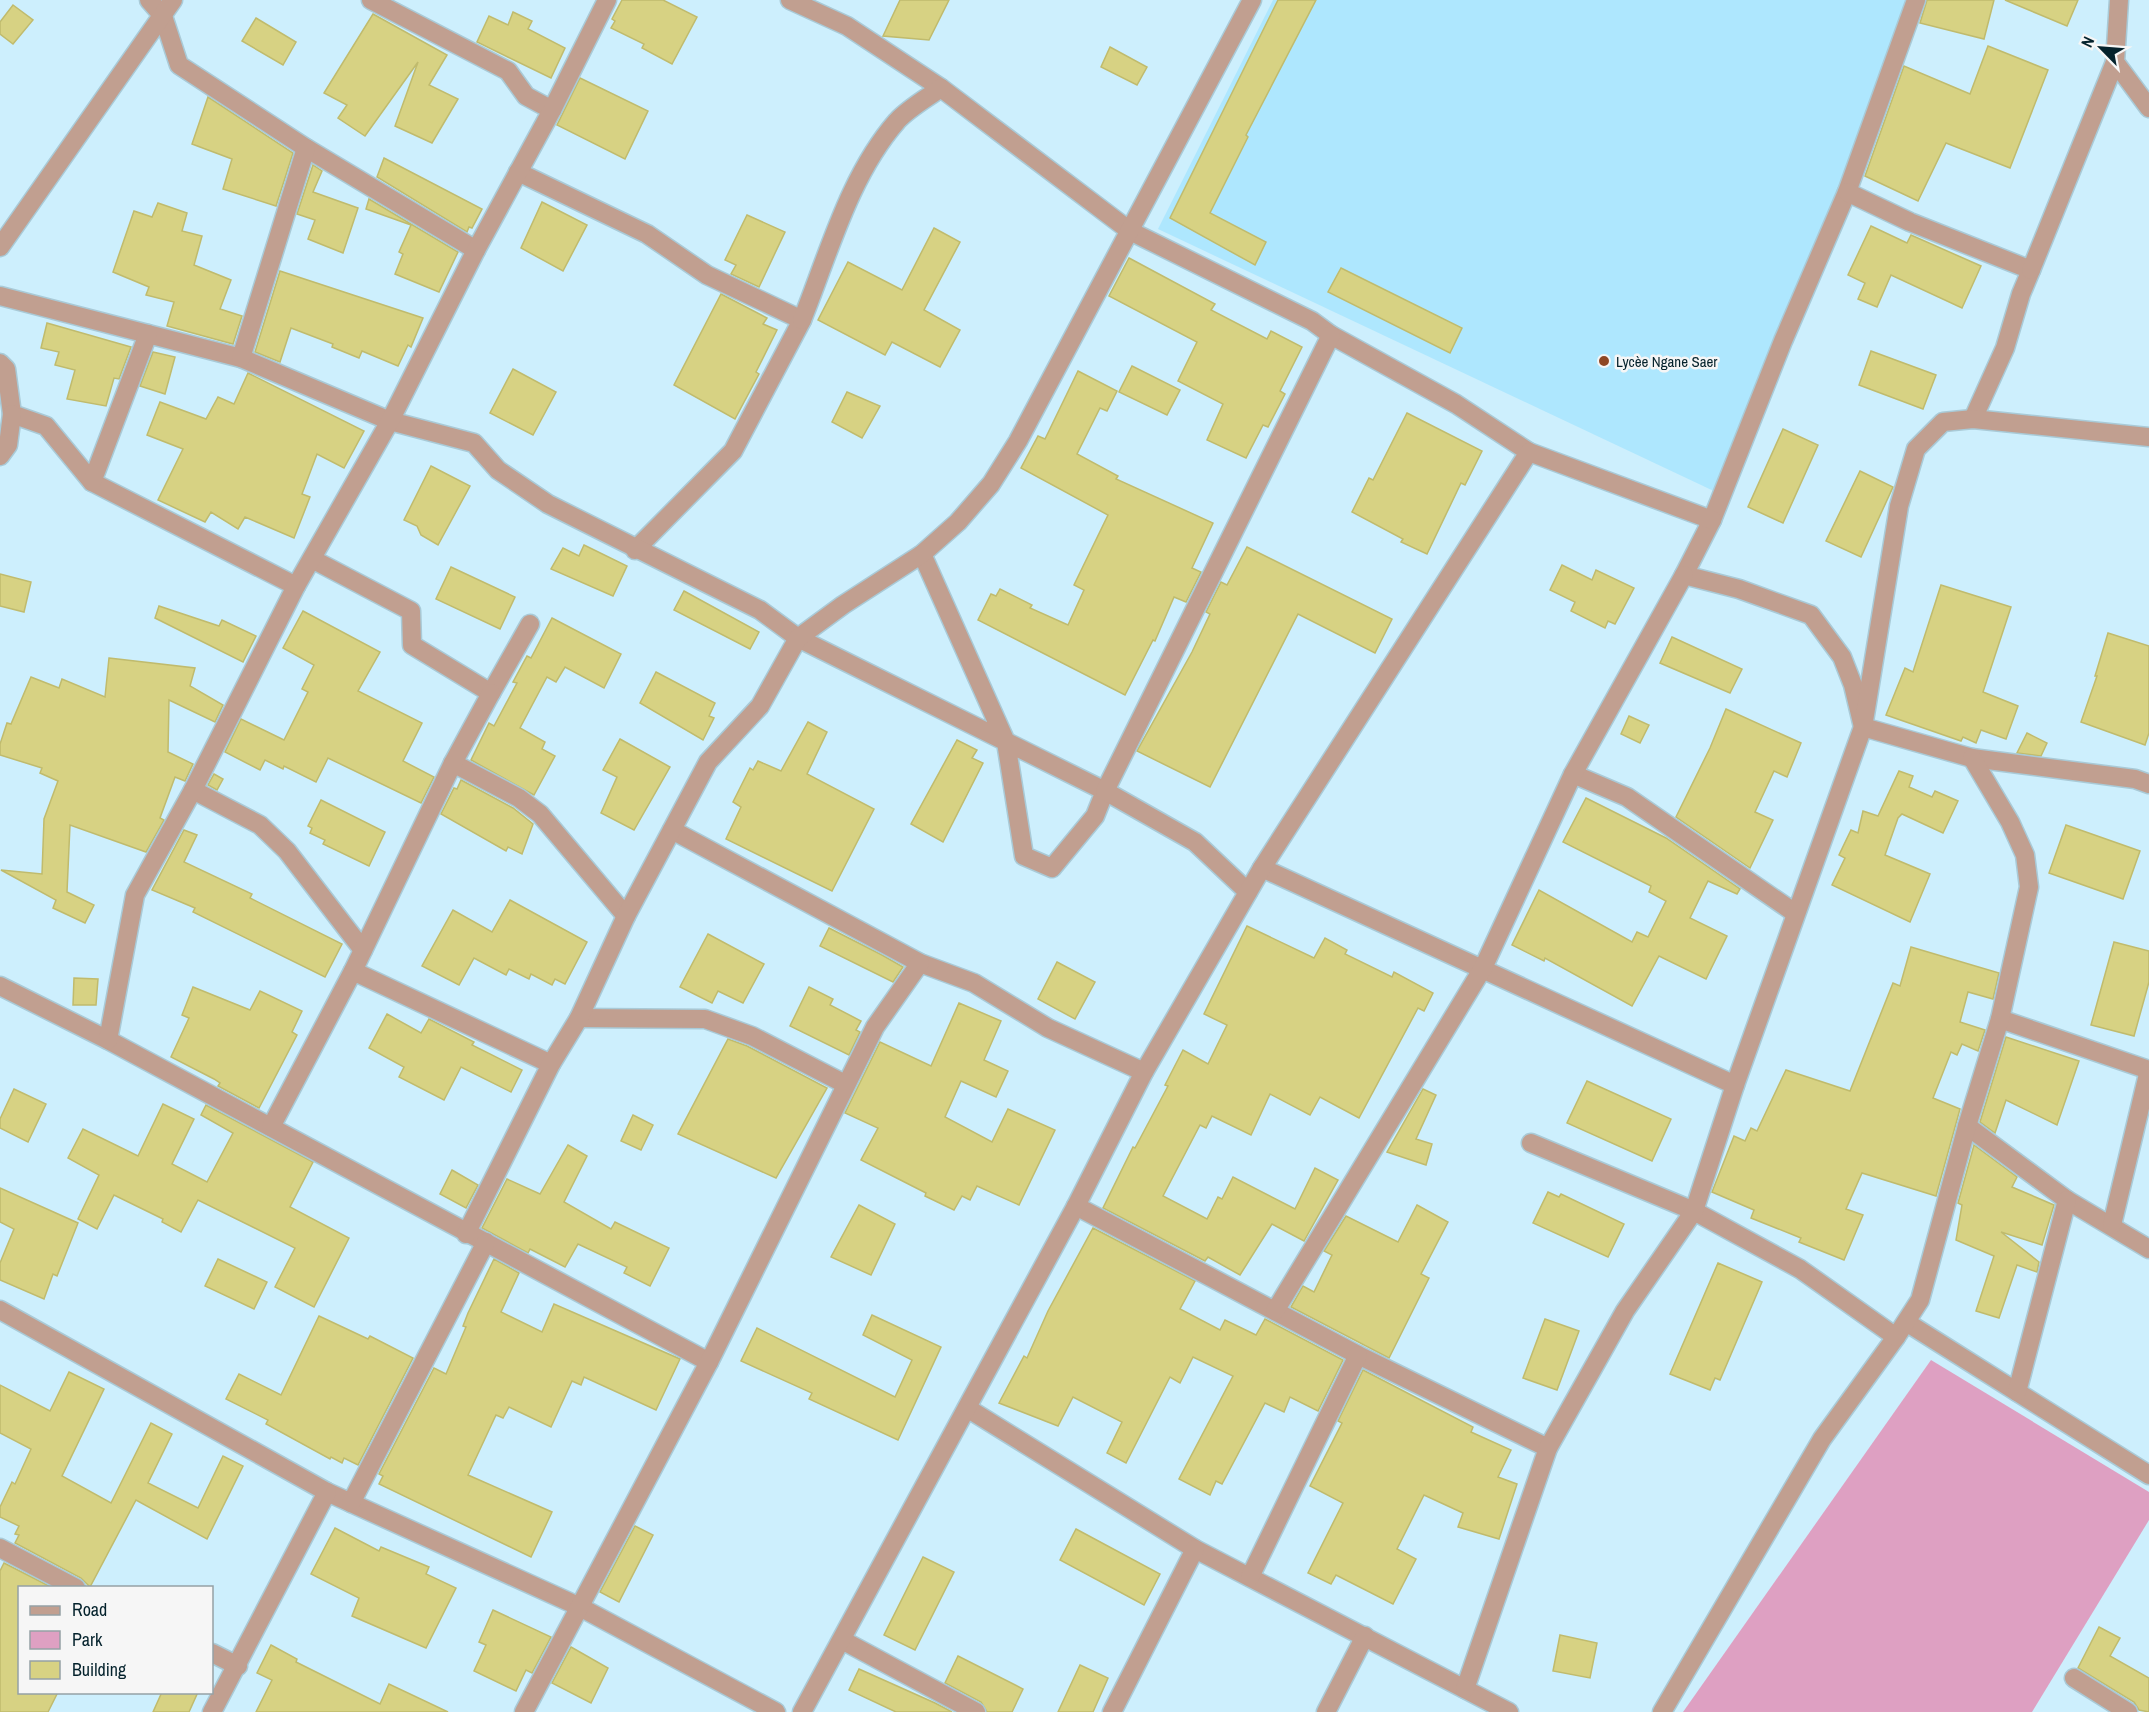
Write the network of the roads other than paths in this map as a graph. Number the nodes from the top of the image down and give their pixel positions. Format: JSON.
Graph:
{"nodes":[{"id":1,"x":149,"y":0,"type":"edge"},
{"id":2,"x":172,"y":0,"type":"edge"},
{"id":3,"x":371,"y":0,"type":"edge"},
{"id":4,"x":607,"y":0,"type":"edge"},
{"id":5,"x":1252,"y":0,"type":"edge"},
{"id":6,"x":1916,"y":0,"type":"edge"},
{"id":7,"x":2119,"y":0,"type":"edge"},
{"id":8,"x":795,"y":1,"type":"edge"},
{"id":9,"x":163,"y":16,"type":"junction"},
{"id":10,"x":2115,"y":62,"type":"junction"},
{"id":11,"x":941,"y":88,"type":"junction"},
{"id":12,"x":2149,"y":108,"type":"edge"},
{"id":13,"x":552,"y":110,"type":"junction"},
{"id":14,"x":306,"y":147,"type":"junction"},
{"id":15,"x":518,"y":172,"type":"junction"},
{"id":16,"x":1847,"y":192,"type":"junction"},
{"id":17,"x":1130,"y":231,"type":"junction"},
{"id":18,"x":0,"y":247,"type":"edge"},
{"id":19,"x":476,"y":250,"type":"junction"},
{"id":20,"x":2031,"y":270,"type":"junction"},
{"id":21,"x":0,"y":296,"type":"edge"},
{"id":22,"x":802,"y":320,"type":"junction"},
{"id":23,"x":148,"y":334,"type":"junction"},
{"id":24,"x":1331,"y":335,"type":"junction"},
{"id":25,"x":241,"y":358,"type":"junction"},
{"id":26,"x":0,"y":363,"type":"edge"},
{"id":27,"x":12,"y":414,"type":"junction"},
{"id":28,"x":1973,"y":419,"type":"junction"},
{"id":29,"x":390,"y":421,"type":"junction"},
{"id":30,"x":2149,"y":437,"type":"edge"},
{"id":31,"x":1529,"y":452,"type":"junction"},
{"id":32,"x":0,"y":456,"type":"edge"},
{"id":33,"x":92,"y":482,"type":"junction"},
{"id":34,"x":1712,"y":520,"type":"junction"},
{"id":35,"x":635,"y":550,"type":"junction"},
{"id":36,"x":922,"y":554,"type":"junction"},
{"id":37,"x":312,"y":559,"type":"junction"},
{"id":38,"x":1684,"y":575,"type":"junction"},
{"id":39,"x":296,"y":586,"type":"junction"},
{"id":40,"x":530,"y":624,"type":"dead end"},
{"id":41,"x":798,"y":638,"type":"junction"},
{"id":42,"x":491,"y":693,"type":"junction"},
{"id":43,"x":1863,"y":728,"type":"junction"},
{"id":44,"x":1006,"y":742,"type":"junction"},
{"id":45,"x":1972,"y":758,"type":"junction"},
{"id":46,"x":453,"y":763,"type":"junction"},
{"id":47,"x":1573,"y":774,"type":"junction"},
{"id":48,"x":2149,"y":783,"type":"edge"},
{"id":49,"x":193,"y":790,"type":"junction"},
{"id":50,"x":1105,"y":791,"type":"junction"},
{"id":51,"x":672,"y":830,"type":"junction"},
{"id":52,"x":1262,"y":868,"type":"junction"},
{"id":53,"x":1248,"y":892,"type":"junction"},
{"id":54,"x":1795,"y":913,"type":"junction"},
{"id":55,"x":626,"y":916,"type":"junction"},
{"id":56,"x":363,"y":950,"type":"junction"},
{"id":57,"x":920,"y":963,"type":"junction"},
{"id":58,"x":1483,"y":968,"type":"junction"},
{"id":59,"x":353,"y":971,"type":"junction"},
{"id":60,"x":0,"y":986,"type":"edge"},
{"id":61,"x":579,"y":1018,"type":"junction"},
{"id":62,"x":2000,"y":1019,"type":"junction"},
{"id":63,"x":108,"y":1040,"type":"junction"},
{"id":64,"x":551,"y":1064,"type":"junction"},
{"id":65,"x":1144,"y":1072,"type":"junction"},
{"id":66,"x":845,"y":1084,"type":"junction"},
{"id":67,"x":1735,"y":1085,"type":"junction"},
{"id":68,"x":1967,"y":1126,"type":"junction"},
{"id":69,"x":271,"y":1127,"type":"junction"},
{"id":70,"x":1531,"y":1143,"type":"dead end"},
{"id":71,"x":2067,"y":1200,"type":"junction"},
{"id":72,"x":1076,"y":1206,"type":"junction"},
{"id":73,"x":1694,"y":1211,"type":"junction"},
{"id":74,"x":2112,"y":1225,"type":"junction"},
{"id":75,"x":466,"y":1234,"type":"junction"},
{"id":76,"x":486,"y":1242,"type":"junction"},
{"id":77,"x":2149,"y":1249,"type":"edge"},
{"id":78,"x":0,"y":1310,"type":"edge"},
{"id":79,"x":1275,"y":1311,"type":"junction"},
{"id":80,"x":1901,"y":1329,"type":"junction"},
{"id":81,"x":1358,"y":1355,"type":"junction"},
{"id":82,"x":709,"y":1362,"type":"junction"},
{"id":83,"x":2017,"y":1392,"type":"junction"},
{"id":84,"x":967,"y":1408,"type":"junction"},
{"id":85,"x":1548,"y":1448,"type":"junction"},
{"id":86,"x":2149,"y":1475,"type":"edge"},
{"id":87,"x":327,"y":1492,"type":"junction"},
{"id":88,"x":351,"y":1503,"type":"junction"},
{"id":89,"x":0,"y":1548,"type":"edge"},
{"id":90,"x":1196,"y":1549,"type":"junction"},
{"id":91,"x":1250,"y":1577,"type":"junction"},
{"id":92,"x":74,"y":1586,"type":"edge"},
{"id":93,"x":578,"y":1606,"type":"junction"},
{"id":94,"x":1365,"y":1636,"type":"junction"},
{"id":95,"x":842,"y":1640,"type":"junction"},
{"id":96,"x":213,"y":1654,"type":"edge"},
{"id":97,"x":238,"y":1666,"type":"junction"},
{"id":98,"x":2074,"y":1678,"type":"dead end"},
{"id":99,"x":1465,"y":1689,"type":"junction"},
{"id":100,"x":213,"y":1712,"type":"edge"},
{"id":101,"x":524,"y":1712,"type":"edge"},
{"id":102,"x":776,"y":1712,"type":"edge"},
{"id":103,"x":802,"y":1712,"type":"edge"},
{"id":104,"x":976,"y":1712,"type":"edge"},
{"id":105,"x":1112,"y":1712,"type":"edge"},
{"id":106,"x":1326,"y":1712,"type":"edge"},
{"id":107,"x":1509,"y":1712,"type":"edge"},
{"id":108,"x":1662,"y":1712,"type":"edge"},
{"id":109,"x":2128,"y":1712,"type":"edge"}],
"edges":[{"from":1,"to":9,"type":"street"},
{"from":2,"to":9,"type":"street"},
{"from":3,"to":13,"type":"street"},
{"from":4,"to":13,"type":"street"},
{"from":5,"to":17,"type":"street"},
{"from":6,"to":16,"type":"street"},
{"from":7,"to":10,"type":"street"},
{"from":8,"to":11,"type":"street"},
{"from":9,"to":14,"type":"street"},
{"from":9,"to":18,"type":"street"},
{"from":10,"to":12,"type":"street"},
{"from":10,"to":20,"type":"street"},
{"from":11,"to":17,"type":"street"},
{"from":11,"to":22,"type":"street"},
{"from":13,"to":15,"type":"street"},
{"from":14,"to":19,"type":"street"},
{"from":14,"to":25,"type":"street"},
{"from":15,"to":19,"type":"street"},
{"from":15,"to":22,"type":"street"},
{"from":16,"to":20,"type":"street"},
{"from":16,"to":34,"type":"street"},
{"from":17,"to":24,"type":"street"},
{"from":17,"to":36,"type":"street"},
{"from":19,"to":29,"type":"street"},
{"from":20,"to":28,"type":"street"},
{"from":21,"to":23,"type":"street"},
{"from":22,"to":35,"type":"street"},
{"from":23,"to":25,"type":"street"},
{"from":23,"to":33,"type":"street"},
{"from":24,"to":31,"type":"street"},
{"from":24,"to":50,"type":"street"},
{"from":25,"to":29,"type":"street"},
{"from":26,"to":27,"type":"street"},
{"from":27,"to":32,"type":"street"},
{"from":27,"to":33,"type":"street"},
{"from":28,"to":30,"type":"street"},
{"from":28,"to":43,"type":"street"},
{"from":29,"to":35,"type":"street"},
{"from":29,"to":37,"type":"street"},
{"from":31,"to":34,"type":"street"},
{"from":31,"to":52,"type":"street"},
{"from":33,"to":39,"type":"street"},
{"from":34,"to":38,"type":"street"},
{"from":35,"to":41,"type":"street"},
{"from":36,"to":41,"type":"street"},
{"from":36,"to":44,"type":"street"},
{"from":37,"to":39,"type":"street"},
{"from":37,"to":42,"type":"street"},
{"from":38,"to":43,"type":"street"},
{"from":38,"to":47,"type":"street"},
{"from":39,"to":49,"type":"street"},
{"from":40,"to":42,"type":"street"},
{"from":41,"to":44,"type":"street"},
{"from":41,"to":51,"type":"street"},
{"from":42,"to":46,"type":"street"},
{"from":43,"to":45,"type":"street"},
{"from":43,"to":54,"type":"street"},
{"from":44,"to":50,"type":"street"},
{"from":44,"to":50,"type":"street"},
{"from":45,"to":48,"type":"street"},
{"from":45,"to":62,"type":"street"},
{"from":46,"to":55,"type":"street"},
{"from":46,"to":56,"type":"street"},
{"from":47,"to":54,"type":"street"},
{"from":47,"to":58,"type":"street"},
{"from":49,"to":56,"type":"street"},
{"from":49,"to":63,"type":"street"},
{"from":50,"to":53,"type":"street"},
{"from":51,"to":55,"type":"street"},
{"from":51,"to":57,"type":"street"},
{"from":52,"to":53,"type":"street"},
{"from":52,"to":58,"type":"street"},
{"from":53,"to":65,"type":"street"},
{"from":54,"to":67,"type":"street"},
{"from":55,"to":61,"type":"street"},
{"from":56,"to":59,"type":"street"},
{"from":57,"to":65,"type":"street"},
{"from":57,"to":66,"type":"street"},
{"from":58,"to":67,"type":"street"},
{"from":58,"to":79,"type":"street"},
{"from":59,"to":64,"type":"street"},
{"from":59,"to":69,"type":"street"},
{"from":60,"to":63,"type":"street"},
{"from":61,"to":64,"type":"street"},
{"from":61,"to":66,"type":"street"},
{"from":62,"to":68,"type":"street"},
{"from":62,"to":74,"type":"street"},
{"from":63,"to":69,"type":"street"},
{"from":64,"to":75,"type":"street"},
{"from":65,"to":72,"type":"street"},
{"from":66,"to":82,"type":"street"},
{"from":67,"to":73,"type":"street"},
{"from":68,"to":71,"type":"street"},
{"from":68,"to":80,"type":"street"},
{"from":69,"to":75,"type":"street"},
{"from":70,"to":73,"type":"street"},
{"from":71,"to":74,"type":"street"},
{"from":71,"to":83,"type":"street"},
{"from":72,"to":79,"type":"street"},
{"from":72,"to":84,"type":"street"},
{"from":73,"to":80,"type":"street"},
{"from":73,"to":85,"type":"street"},
{"from":74,"to":77,"type":"street"},
{"from":75,"to":76,"type":"street"},
{"from":76,"to":82,"type":"street"},
{"from":76,"to":88,"type":"street"},
{"from":78,"to":87,"type":"street"},
{"from":79,"to":81,"type":"street"},
{"from":80,"to":83,"type":"street"},
{"from":80,"to":108,"type":"street"},
{"from":81,"to":85,"type":"street"},
{"from":81,"to":91,"type":"street"},
{"from":82,"to":93,"type":"street"},
{"from":83,"to":86,"type":"street"},
{"from":84,"to":90,"type":"street"},
{"from":84,"to":95,"type":"street"},
{"from":85,"to":99,"type":"street"},
{"from":87,"to":88,"type":"street"},
{"from":87,"to":97,"type":"street"},
{"from":88,"to":93,"type":"street"},
{"from":89,"to":92,"type":"street"},
{"from":90,"to":91,"type":"street"},
{"from":90,"to":105,"type":"street"},
{"from":91,"to":94,"type":"street"},
{"from":93,"to":101,"type":"street"},
{"from":93,"to":102,"type":"street"},
{"from":94,"to":99,"type":"street"},
{"from":94,"to":106,"type":"street"},
{"from":95,"to":103,"type":"street"},
{"from":95,"to":104,"type":"street"},
{"from":96,"to":97,"type":"street"},
{"from":97,"to":100,"type":"street"},
{"from":98,"to":109,"type":"street"},
{"from":99,"to":107,"type":"street"}]}
